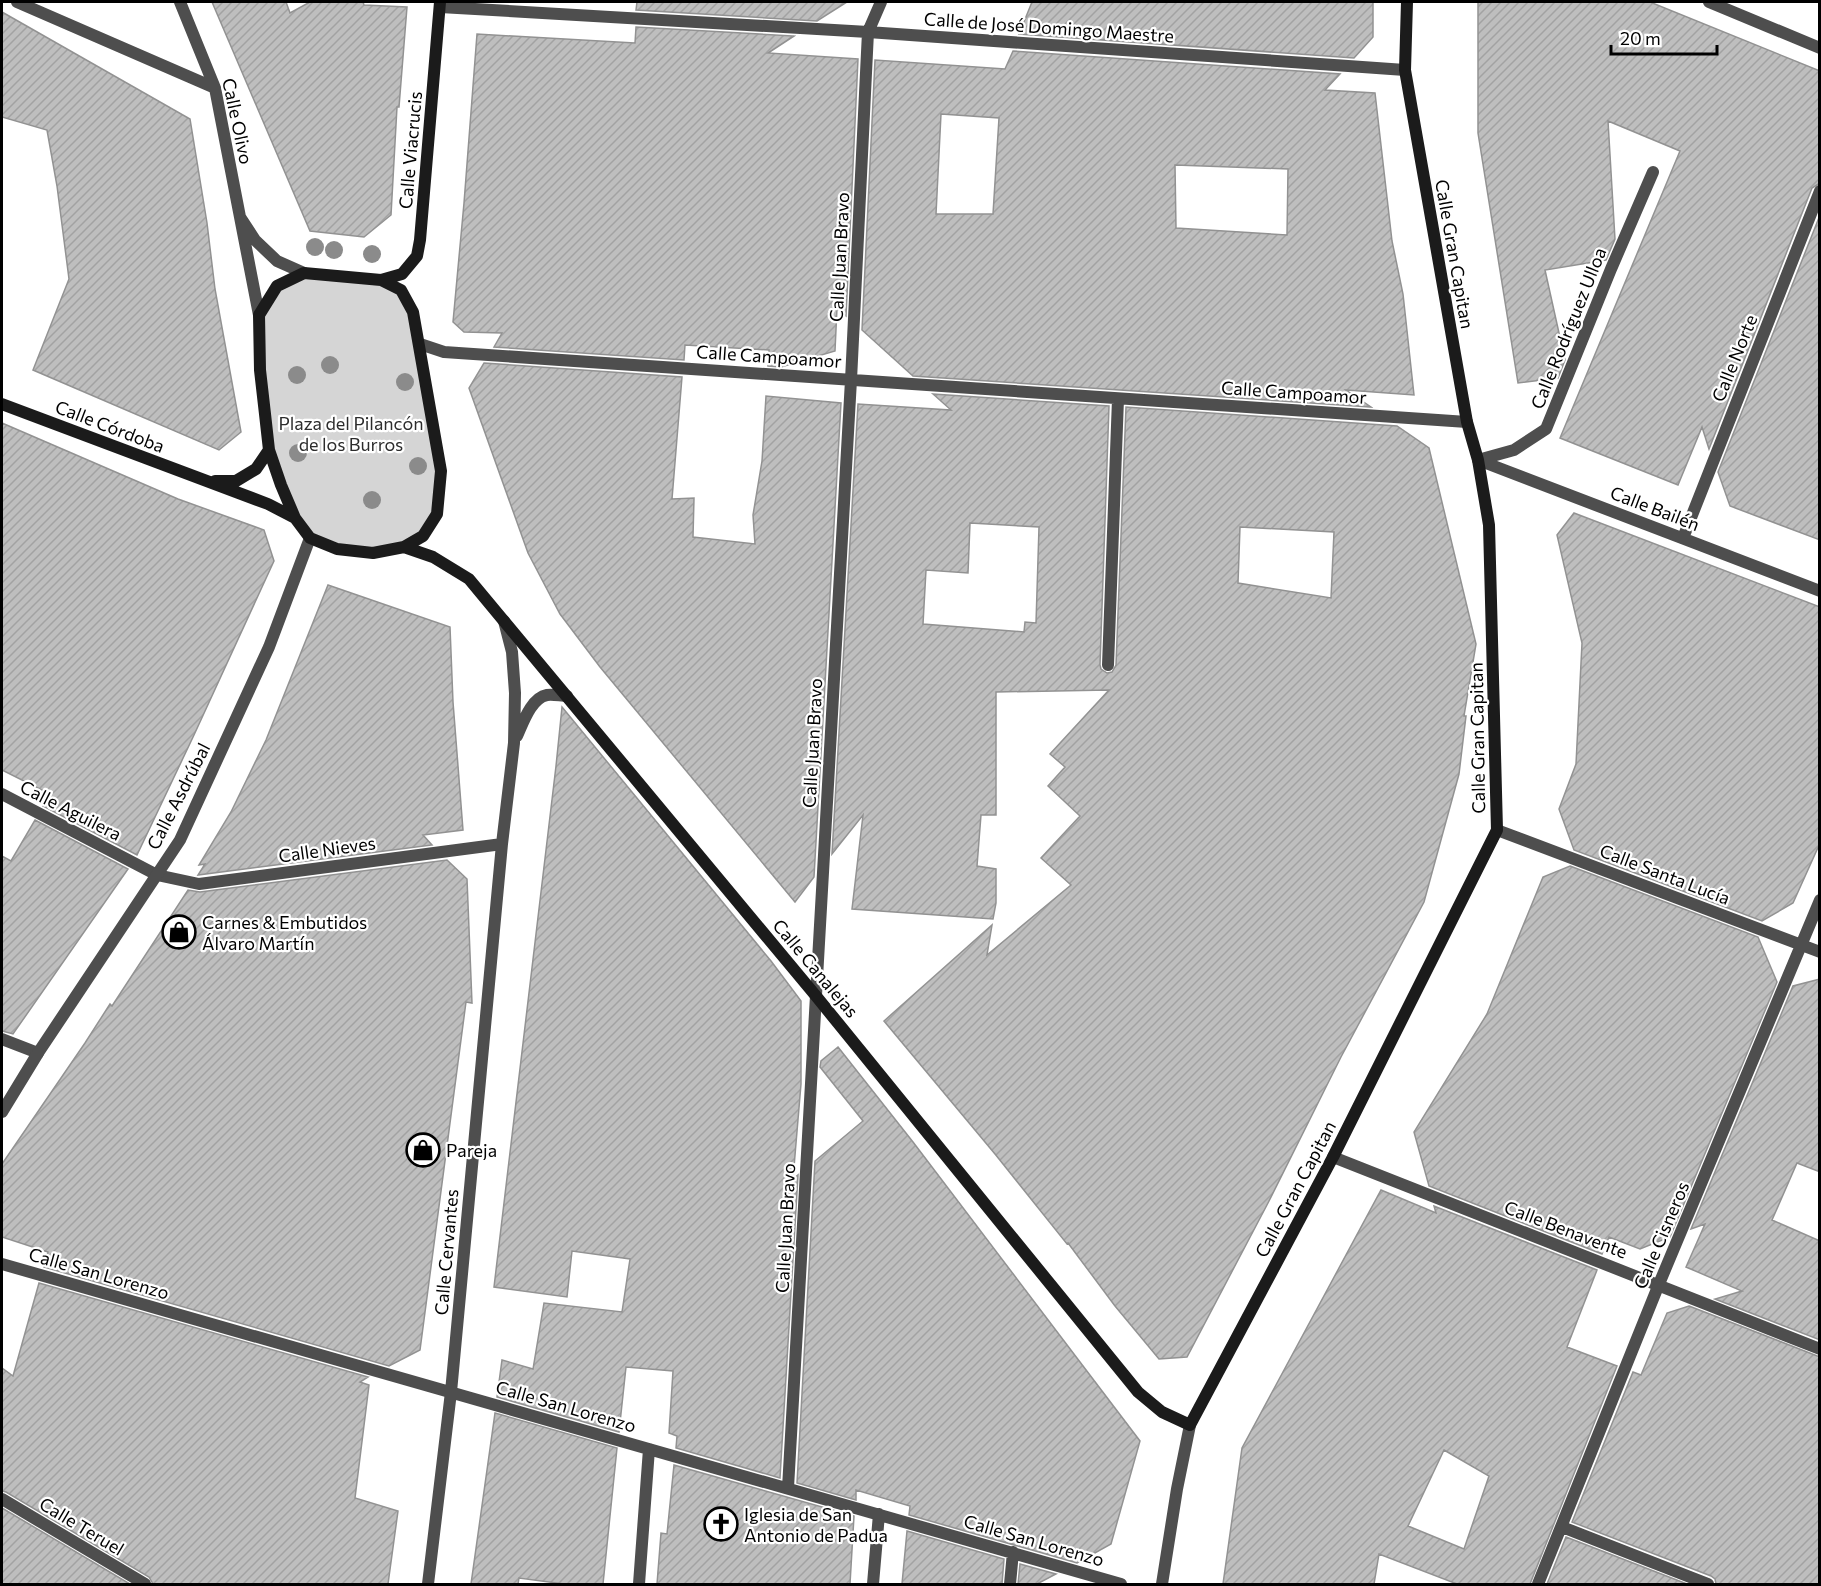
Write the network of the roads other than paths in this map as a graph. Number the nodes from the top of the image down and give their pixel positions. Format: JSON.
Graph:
{"nodes":[{"id":1,"x":16,"y":2,"type":"edge"},
{"id":2,"x":180,"y":2,"type":"edge"},
{"id":3,"x":881,"y":2,"type":"edge"},
{"id":4,"x":1407,"y":2,"type":"edge"},
{"id":5,"x":1709,"y":2,"type":"edge"},
{"id":6,"x":440,"y":4,"type":"edge"},
{"id":7,"x":868,"y":32,"type":"junction"},
{"id":8,"x":1820,"y":48,"type":"edge"},
{"id":9,"x":1405,"y":70,"type":"junction"},
{"id":10,"x":215,"y":88,"type":"junction"},
{"id":11,"x":1653,"y":172,"type":"dead end"},
{"id":12,"x":1820,"y":191,"type":"edge"},
{"id":13,"x":240,"y":217,"type":"junction"},
{"id":14,"x":304,"y":273,"type":"junction"},
{"id":15,"x":381,"y":280,"type":"junction"},
{"id":16,"x":259,"y":315,"type":"junction"},
{"id":17,"x":420,"y":344,"type":"junction"},
{"id":18,"x":851,"y":380,"type":"junction"},
{"id":19,"x":1118,"y":399,"type":"junction"},
{"id":20,"x":2,"y":404,"type":"edge"},
{"id":21,"x":1467,"y":422,"type":"junction"},
{"id":22,"x":269,"y":450,"type":"junction"},
{"id":23,"x":1478,"y":460,"type":"junction"},
{"id":24,"x":206,"y":482,"type":"junction"},
{"id":25,"x":295,"y":518,"type":"junction"},
{"id":26,"x":309,"y":537,"type":"junction"},
{"id":27,"x":1683,"y":538,"type":"junction"},
{"id":28,"x":404,"y":548,"type":"junction"},
{"id":29,"x":1820,"y":591,"type":"edge"},
{"id":30,"x":504,"y":621,"type":"junction"},
{"id":31,"x":1108,"y":665,"type":"dead end"},
{"id":32,"x":567,"y":696,"type":"junction"},
{"id":33,"x":514,"y":743,"type":"junction"},
{"id":34,"x":2,"y":795,"type":"edge"},
{"id":35,"x":1497,"y":830,"type":"junction"},
{"id":36,"x":502,"y":844,"type":"junction"},
{"id":37,"x":157,"y":875,"type":"junction"},
{"id":38,"x":1820,"y":900,"type":"edge"},
{"id":39,"x":1801,"y":945,"type":"junction"},
{"id":40,"x":1820,"y":952,"type":"edge"},
{"id":41,"x":816,"y":996,"type":"junction"},
{"id":42,"x":2,"y":1039,"type":"edge"},
{"id":43,"x":38,"y":1053,"type":"junction"},
{"id":44,"x":2,"y":1112,"type":"edge"},
{"id":45,"x":1333,"y":1157,"type":"junction"},
{"id":46,"x":2,"y":1264,"type":"edge"},
{"id":47,"x":1659,"y":1284,"type":"junction"},
{"id":48,"x":1820,"y":1349,"type":"edge"},
{"id":49,"x":451,"y":1392,"type":"junction"},
{"id":50,"x":1190,"y":1425,"type":"junction"},
{"id":51,"x":649,"y":1449,"type":"junction"},
{"id":52,"x":788,"y":1488,"type":"junction"},
{"id":53,"x":2,"y":1499,"type":"edge"},
{"id":54,"x":879,"y":1514,"type":"junction"},
{"id":55,"x":1562,"y":1527,"type":"junction"},
{"id":56,"x":1013,"y":1552,"type":"junction"},
{"id":57,"x":145,"y":1584,"type":"edge"},
{"id":58,"x":428,"y":1584,"type":"edge"},
{"id":59,"x":639,"y":1584,"type":"edge"},
{"id":60,"x":873,"y":1584,"type":"edge"},
{"id":61,"x":1010,"y":1584,"type":"edge"},
{"id":62,"x":1121,"y":1584,"type":"edge"},
{"id":63,"x":1162,"y":1584,"type":"edge"},
{"id":64,"x":1538,"y":1584,"type":"edge"},
{"id":65,"x":1708,"y":1584,"type":"edge"}],
"edges":[{"from":1,"to":10,"type":"street"},
{"from":2,"to":10,"type":"street","name":"Calle Olivo"},
{"from":3,"to":7,"type":"street","name":"Calle Juan Bravo"},
{"from":4,"to":9,"type":"main road","name":"Calle Gran Capitan"},
{"from":5,"to":8,"type":"street"},
{"from":6,"to":7,"type":"street","name":"Calle de José Domingo Maestre"},
{"from":6,"to":15,"type":"main road","name":"Calle Viacrucis"},
{"from":7,"to":9,"type":"street","name":"Calle de José Domingo Maestre"},
{"from":7,"to":18,"type":"street","name":"Calle Juan Bravo"},
{"from":9,"to":21,"type":"main road","name":"Calle Gran Capitan"},
{"from":10,"to":13,"type":"street","name":"Calle Olivo"},
{"from":11,"to":23,"type":"street","name":"Calle Rodríguez Ulloa"},
{"from":12,"to":27,"type":"street","name":"Calle Norte"},
{"from":13,"to":14,"type":"street","name":"Calle Olivo"},
{"from":13,"to":16,"type":"street","name":"Calle Olivo"},
{"from":14,"to":15,"type":"main road"},
{"from":14,"to":16,"type":"main road"},
{"from":15,"to":17,"type":"main road"},
{"from":16,"to":22,"type":"main road"},
{"from":17,"to":18,"type":"street","name":"Calle Campoamor"},
{"from":17,"to":28,"type":"main road"},
{"from":18,"to":19,"type":"street","name":"Calle Campoamor"},
{"from":18,"to":41,"type":"street","name":"Calle Juan Bravo"},
{"from":19,"to":21,"type":"street","name":"Calle Campoamor"},
{"from":19,"to":31,"type":"street"},
{"from":20,"to":24,"type":"main road","name":"Calle Córdoba"},
{"from":21,"to":23,"type":"main road","name":"Calle Gran Capitan"},
{"from":22,"to":24,"type":"main road","name":"Calle Córdoba"},
{"from":22,"to":25,"type":"main road"},
{"from":23,"to":27,"type":"street","name":"Calle Bailén"},
{"from":23,"to":35,"type":"main road","name":"Calle Gran Capitan"},
{"from":24,"to":25,"type":"main road","name":"Calle Córdoba"},
{"from":25,"to":26,"type":"main road"},
{"from":26,"to":28,"type":"main road"},
{"from":26,"to":37,"type":"street","name":"Calle Asdrúbal"},
{"from":27,"to":29,"type":"street","name":"Calle Bailén"},
{"from":28,"to":30,"type":"main road","name":"Calle Canalejas"},
{"from":30,"to":32,"type":"main road","name":"Calle Canalejas"},
{"from":30,"to":33,"type":"street","name":"Calle Cervantes"},
{"from":32,"to":33,"type":"street","name":"Calle Cervantes"},
{"from":32,"to":41,"type":"main road","name":"Calle Canalejas"},
{"from":33,"to":36,"type":"street","name":"Calle Cervantes"},
{"from":34,"to":37,"type":"street","name":"Calle Aguilera"},
{"from":35,"to":39,"type":"street","name":"Calle Santa Lucía"},
{"from":35,"to":45,"type":"main road","name":"Calle Gran Capitan"},
{"from":36,"to":37,"type":"street","name":"Calle Nieves"},
{"from":36,"to":49,"type":"street","name":"Calle Cervantes"},
{"from":37,"to":43,"type":"street","name":"Calle Asdrúbal"},
{"from":38,"to":39,"type":"street","name":"Calle Cisneros"},
{"from":39,"to":40,"type":"street","name":"Calle Santa Lucía"},
{"from":39,"to":47,"type":"street","name":"Calle Cisneros"},
{"from":41,"to":50,"type":"main road","name":"Calle Canalejas"},
{"from":41,"to":52,"type":"street","name":"Calle Juan Bravo"},
{"from":42,"to":43,"type":"street"},
{"from":43,"to":44,"type":"street","name":"Calle Asdrúbal"},
{"from":45,"to":47,"type":"street","name":"Calle Benavente"},
{"from":45,"to":50,"type":"main road","name":"Calle Gran Capitan"},
{"from":46,"to":49,"type":"street","name":"Calle San Lorenzo"},
{"from":47,"to":48,"type":"street","name":"Calle Benavente"},
{"from":47,"to":55,"type":"street","name":"Calle Cisneros"},
{"from":49,"to":51,"type":"street","name":"Calle San Lorenzo"},
{"from":49,"to":58,"type":"street","name":"Calle Cervantes"},
{"from":50,"to":63,"type":"street","name":"Calle Gran Capitan"},
{"from":51,"to":52,"type":"street","name":"Calle San Lorenzo"},
{"from":51,"to":59,"type":"street"},
{"from":52,"to":54,"type":"street","name":"Calle San Lorenzo"},
{"from":53,"to":57,"type":"street","name":"Calle Teruel"},
{"from":54,"to":56,"type":"street","name":"Calle San Lorenzo"},
{"from":54,"to":60,"type":"street"},
{"from":55,"to":64,"type":"street","name":"Calle Cisneros"},
{"from":55,"to":65,"type":"street"},
{"from":56,"to":61,"type":"street"},
{"from":56,"to":62,"type":"street","name":"Calle San Lorenzo"}]}
